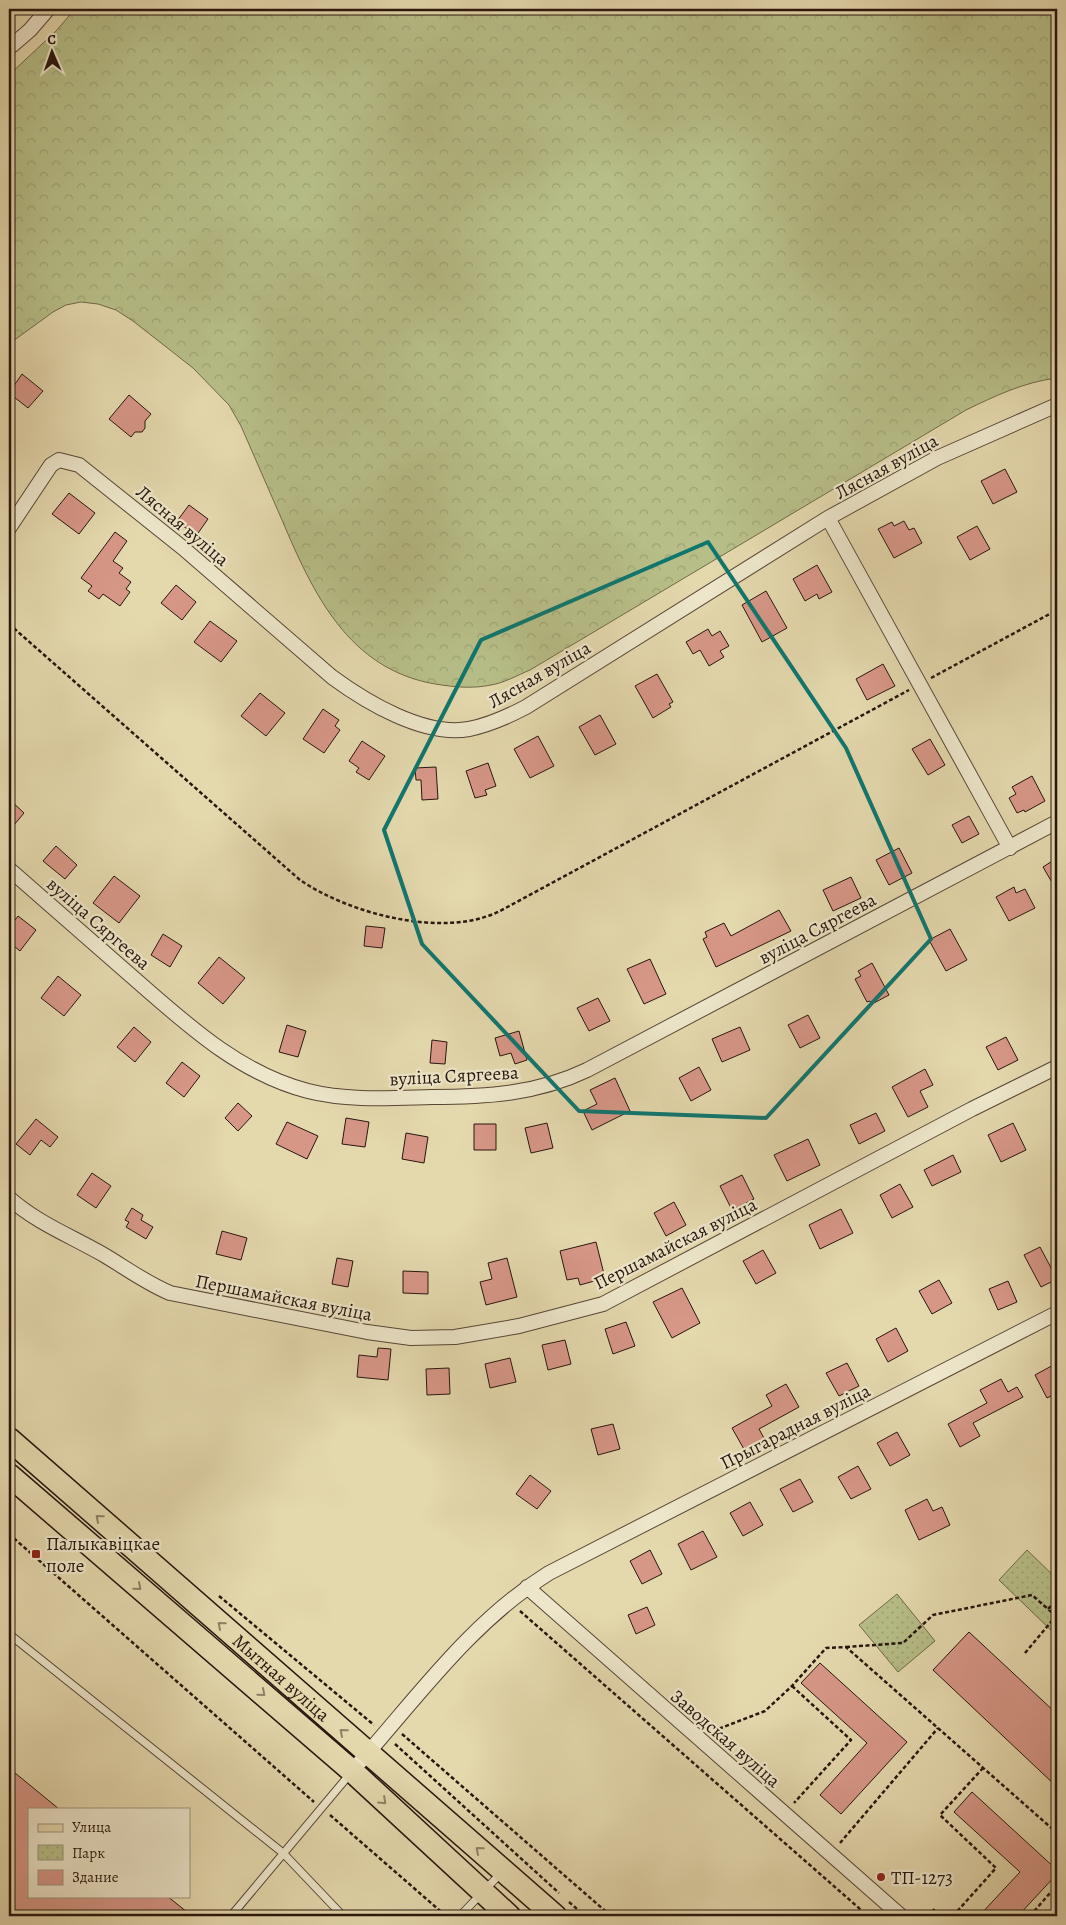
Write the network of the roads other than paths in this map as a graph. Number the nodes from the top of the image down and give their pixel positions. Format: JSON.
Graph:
{"nodes":[{"id":1,"x":48,"y":9,"type":"edge"},
{"id":2,"x":9,"y":48,"type":"edge"},
{"id":3,"x":1057,"y":405,"type":"edge"},
{"id":4,"x":828,"y":518,"type":"junction"},
{"id":5,"x":9,"y":528,"type":"edge"},
{"id":6,"x":1057,"y":822,"type":"edge"},
{"id":7,"x":1010,"y":848,"type":"junction"},
{"id":8,"x":9,"y":869,"type":"edge"},
{"id":9,"x":1057,"y":1067,"type":"edge"},
{"id":10,"x":9,"y":1198,"type":"edge"},
{"id":11,"x":1057,"y":1313,"type":"edge"},
{"id":12,"x":9,"y":1439,"type":"edge"},
{"id":13,"x":9,"y":1476,"type":"edge"},
{"id":14,"x":526,"y":1587,"type":"junction"},
{"id":15,"x":9,"y":1634,"type":"edge"},
{"id":16,"x":368,"y":1753,"type":"junction"},
{"id":17,"x":352,"y":1771,"type":"junction"},
{"id":18,"x":283,"y":1853,"type":"junction"},
{"id":19,"x":503,"y":1870,"type":"junction"},
{"id":20,"x":482,"y":1892,"type":"junction"},
{"id":21,"x":231,"y":1916,"type":"edge"},
{"id":22,"x":343,"y":1916,"type":"edge"},
{"id":23,"x":460,"y":1916,"type":"edge"},
{"id":24,"x":509,"y":1916,"type":"edge"},
{"id":25,"x":556,"y":1916,"type":"edge"},
{"id":26,"x":901,"y":1916,"type":"edge"}],
"edges":[{"from":1,"to":2,"type":"street"},
{"from":3,"to":4,"type":"street","name":"Лясная вуліца"},
{"from":4,"to":5,"type":"street","name":"Лясная вуліца"},
{"from":4,"to":7,"type":"street"},
{"from":6,"to":7,"type":"street","name":"вуліца Сяргеева"},
{"from":7,"to":8,"type":"street","name":"вуліца Сяргеева"},
{"from":9,"to":10,"type":"street","name":"Першамайская вуліца"},
{"from":11,"to":14,"type":"street","name":"Прыгарадная вуліца"},
{"from":16,"to":12,"type":"main road","name":"Мытная вуліца","one_way":true},
{"from":13,"to":17,"type":"main road","name":"Мытная вуліца","one_way":true},
{"from":14,"to":16,"type":"street","name":"Прыгарадная вуліца"},
{"from":14,"to":26,"type":"street","name":"Заводская вуліца"},
{"from":15,"to":18,"type":"lane"},
{"from":16,"to":17,"type":"street","name":"Прыгарадная вуліца"},
{"from":19,"to":16,"type":"main road","name":"Мытная вуліца","one_way":true},
{"from":17,"to":18,"type":"lane"},
{"from":17,"to":20,"type":"main road","name":"Мытная вуліца","one_way":true},
{"from":18,"to":21,"type":"lane"},
{"from":18,"to":22,"type":"lane"},
{"from":19,"to":20,"type":"lane"},
{"from":19,"to":25,"type":"main road","name":"Мытная вуліца"},
{"from":20,"to":23,"type":"lane"},
{"from":20,"to":24,"type":"main road","name":"Мытная вуліца"}]}
